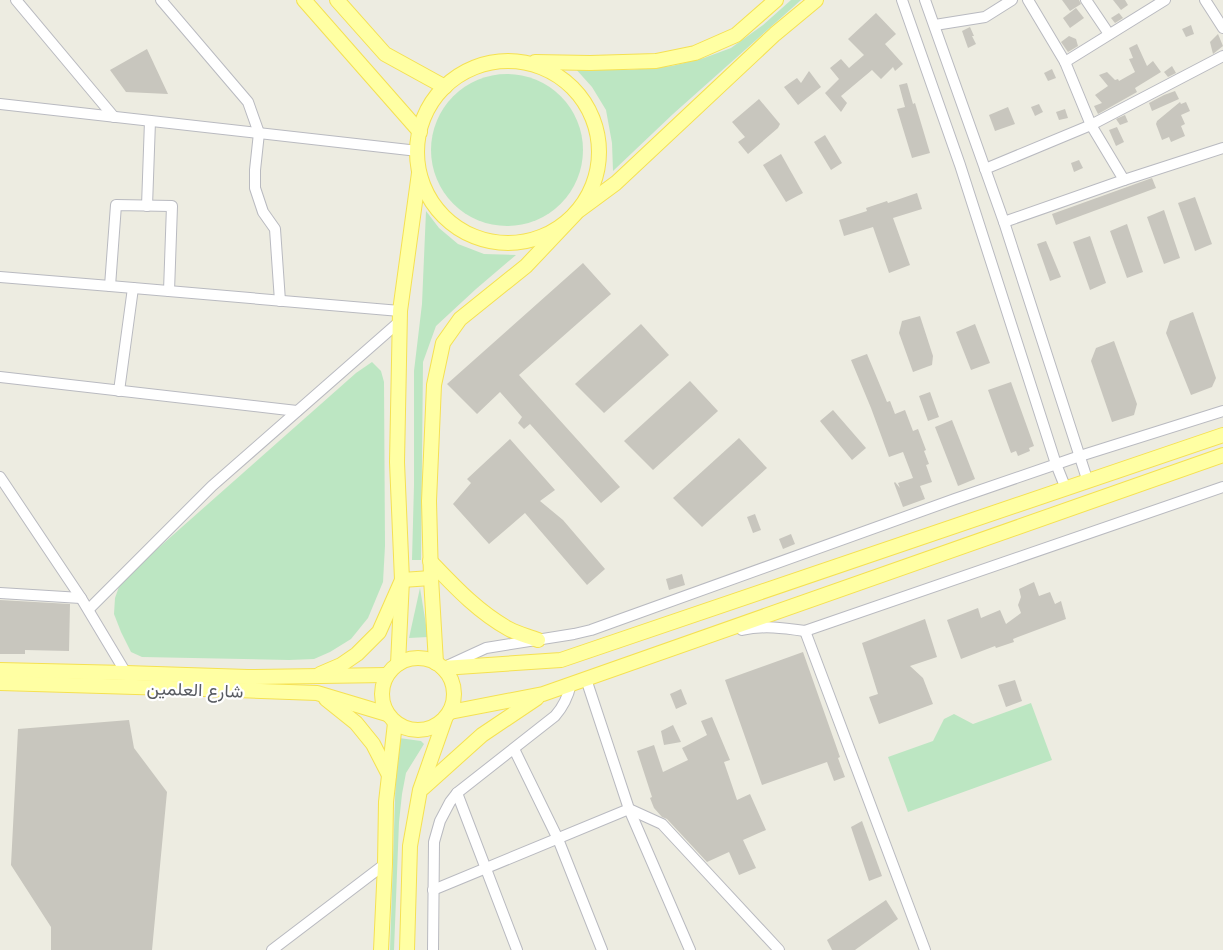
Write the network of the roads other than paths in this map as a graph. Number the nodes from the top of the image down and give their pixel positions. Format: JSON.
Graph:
{"nodes":[{"id":1,"x":16,"y":0,"type":"edge"},
{"id":2,"x":161,"y":0,"type":"edge"},
{"id":3,"x":304,"y":0,"type":"edge"},
{"id":4,"x":336,"y":0,"type":"edge"},
{"id":5,"x":776,"y":0,"type":"edge"},
{"id":6,"x":816,"y":0,"type":"edge"},
{"id":7,"x":902,"y":0,"type":"edge"},
{"id":8,"x":925,"y":0,"type":"edge"},
{"id":9,"x":1012,"y":0,"type":"edge"},
{"id":10,"x":1028,"y":0,"type":"edge"},
{"id":11,"x":1086,"y":0,"type":"edge"},
{"id":12,"x":1164,"y":0,"type":"edge"},
{"id":13,"x":1205,"y":0,"type":"edge"},
{"id":14,"x":934,"y":26,"type":"junction"},
{"id":15,"x":1223,"y":28,"type":"edge"},
{"id":16,"x":1109,"y":34,"type":"junction"},
{"id":17,"x":1223,"y":56,"type":"edge"},
{"id":18,"x":517,"y":62,"type":"junction"},
{"id":19,"x":1065,"y":62,"type":"junction"},
{"id":20,"x":445,"y":87,"type":"junction"},
{"id":21,"x":0,"y":104,"type":"edge"},
{"id":22,"x":114,"y":117,"type":"junction"},
{"id":23,"x":150,"y":121,"type":"junction"},
{"id":24,"x":1091,"y":125,"type":"junction"},
{"id":25,"x":420,"y":132,"type":"junction"},
{"id":26,"x":258,"y":133,"type":"junction"},
{"id":27,"x":1223,"y":148,"type":"edge"},
{"id":28,"x":418,"y":151,"type":"junction"},
{"id":29,"x":985,"y":169,"type":"junction"},
{"id":30,"x":419,"y":170,"type":"junction"},
{"id":31,"x":1124,"y":180,"type":"junction"},
{"id":32,"x":147,"y":206,"type":"junction"},
{"id":33,"x":578,"y":211,"type":"junction"},
{"id":34,"x":1004,"y":222,"type":"junction"},
{"id":35,"x":0,"y":277,"type":"edge"},
{"id":36,"x":110,"y":286,"type":"junction"},
{"id":37,"x":132,"y":288,"type":"junction"},
{"id":38,"x":169,"y":291,"type":"junction"},
{"id":39,"x":280,"y":301,"type":"junction"},
{"id":40,"x":400,"y":317,"type":"junction"},
{"id":41,"x":0,"y":377,"type":"edge"},
{"id":42,"x":119,"y":391,"type":"junction"},
{"id":43,"x":1223,"y":411,"type":"edge"},
{"id":44,"x":297,"y":412,"type":"junction"},
{"id":45,"x":1223,"y":435,"type":"edge"},
{"id":46,"x":1223,"y":455,"type":"edge"},
{"id":47,"x":1080,"y":456,"type":"junction"},
{"id":48,"x":1056,"y":464,"type":"junction"},
{"id":49,"x":0,"y":477,"type":"edge"},
{"id":50,"x":1088,"y":482,"type":"junction"},
{"id":51,"x":1223,"y":487,"type":"edge"},
{"id":52,"x":1066,"y":489,"type":"junction"},
{"id":53,"x":430,"y":561,"type":"junction"},
{"id":54,"x":430,"y":578,"type":"junction"},
{"id":55,"x":402,"y":580,"type":"junction"},
{"id":56,"x":0,"y":593,"type":"edge"},
{"id":57,"x":82,"y":598,"type":"junction"},
{"id":58,"x":89,"y":609,"type":"junction"},
{"id":59,"x":805,"y":630,"type":"junction"},
{"id":60,"x":538,"y":640,"type":"junction"},
{"id":61,"x":692,"y":641,"type":"junction"},
{"id":62,"x":398,"y":664,"type":"junction"},
{"id":63,"x":439,"y":665,"type":"junction"},
{"id":64,"x":0,"y":670,"type":"edge"},
{"id":65,"x":126,"y":672,"type":"junction"},
{"id":66,"x":387,"y":675,"type":"junction"},
{"id":67,"x":315,"y":677,"type":"junction"},
{"id":68,"x":586,"y":679,"type":"junction"},
{"id":69,"x":0,"y":684,"type":"edge"},
{"id":70,"x":571,"y":684,"type":"junction"},
{"id":71,"x":317,"y":693,"type":"junction"},
{"id":72,"x":543,"y":694,"type":"junction"},
{"id":73,"x":448,"y":715,"type":"junction"},
{"id":74,"x":391,"y":718,"type":"junction"},
{"id":75,"x":514,"y":749,"type":"junction"},
{"id":76,"x":389,"y":775,"type":"junction"},
{"id":77,"x":420,"y":790,"type":"junction"},
{"id":78,"x":457,"y":794,"type":"junction"},
{"id":79,"x":629,"y":809,"type":"junction"},
{"id":80,"x":558,"y":839,"type":"junction"},
{"id":81,"x":385,"y":864,"type":"junction"},
{"id":82,"x":486,"y":868,"type":"junction"},
{"id":83,"x":433,"y":890,"type":"junction"},
{"id":84,"x":272,"y":950,"type":"edge"},
{"id":85,"x":381,"y":950,"type":"edge"},
{"id":86,"x":407,"y":950,"type":"edge"},
{"id":87,"x":433,"y":950,"type":"edge"},
{"id":88,"x":517,"y":950,"type":"edge"},
{"id":89,"x":602,"y":950,"type":"edge"},
{"id":90,"x":690,"y":950,"type":"edge"},
{"id":91,"x":779,"y":950,"type":"edge"},
{"id":92,"x":925,"y":950,"type":"edge"}],
"edges":[{"from":1,"to":22,"type":"street"},
{"from":2,"to":26,"type":"street"},
{"from":3,"to":25,"type":"main road"},
{"from":4,"to":20,"type":"main road"},
{"from":5,"to":18,"type":"main road"},
{"from":6,"to":33,"type":"main road"},
{"from":7,"to":48,"type":"street"},
{"from":8,"to":14,"type":"street"},
{"from":9,"to":14,"type":"street"},
{"from":10,"to":19,"type":"street"},
{"from":11,"to":16,"type":"street"},
{"from":12,"to":16,"type":"street"},
{"from":13,"to":15,"type":"street"},
{"from":14,"to":29,"type":"street"},
{"from":16,"to":19,"type":"street"},
{"from":17,"to":24,"type":"street"},
{"from":18,"to":20,"type":"main road"},
{"from":18,"to":33,"type":"main road"},
{"from":19,"to":24,"type":"street"},
{"from":20,"to":25,"type":"main road"},
{"from":21,"to":22,"type":"street"},
{"from":22,"to":23,"type":"street"},
{"from":23,"to":26,"type":"street"},
{"from":23,"to":32,"type":"street"},
{"from":24,"to":29,"type":"street"},
{"from":24,"to":31,"type":"street"},
{"from":25,"to":28,"type":"main road"},
{"from":26,"to":28,"type":"street"},
{"from":26,"to":39,"type":"street"},
{"from":27,"to":31,"type":"street"},
{"from":28,"to":30,"type":"main road"},
{"from":29,"to":34,"type":"street"},
{"from":30,"to":33,"type":"main road"},
{"from":30,"to":40,"type":"main road"},
{"from":31,"to":34,"type":"street"},
{"from":32,"to":36,"type":"street"},
{"from":32,"to":38,"type":"street"},
{"from":33,"to":53,"type":"main road"},
{"from":34,"to":47,"type":"street"},
{"from":35,"to":36,"type":"street"},
{"from":36,"to":37,"type":"street"},
{"from":37,"to":38,"type":"street"},
{"from":37,"to":42,"type":"street"},
{"from":38,"to":39,"type":"street"},
{"from":39,"to":40,"type":"street"},
{"from":40,"to":44,"type":"street"},
{"from":40,"to":55,"type":"main road"},
{"from":41,"to":42,"type":"street"},
{"from":42,"to":44,"type":"street"},
{"from":43,"to":47,"type":"street"},
{"from":44,"to":58,"type":"street"},
{"from":45,"to":50,"type":"main road"},
{"from":46,"to":61,"type":"main road"},
{"from":47,"to":48,"type":"street"},
{"from":47,"to":50,"type":"street"},
{"from":48,"to":52,"type":"street"},
{"from":48,"to":60,"type":"street"},
{"from":49,"to":57,"type":"street"},
{"from":50,"to":52,"type":"main road"},
{"from":51,"to":59,"type":"street"},
{"from":52,"to":63,"type":"main road"},
{"from":53,"to":54,"type":"main road"},
{"from":53,"to":60,"type":"main road"},
{"from":54,"to":55,"type":"main road"},
{"from":54,"to":63,"type":"main road"},
{"from":55,"to":62,"type":"main road"},
{"from":55,"to":67,"type":"main road"},
{"from":56,"to":57,"type":"street"},
{"from":57,"to":58,"type":"street"},
{"from":58,"to":65,"type":"street"},
{"from":59,"to":61,"type":"street"},
{"from":59,"to":92,"type":"street"},
{"from":60,"to":63,"type":"street"},
{"from":61,"to":68,"type":"main road"},
{"from":62,"to":63,"type":"main road"},
{"from":62,"to":66,"type":"main road"},
{"from":63,"to":73,"type":"main road"},
{"from":64,"to":65,"type":"main road","name":"شارع العلمين"},
{"from":65,"to":67,"type":"main road","name":"شارع العلمين"},
{"from":66,"to":67,"type":"main road","name":"شارع العلمين"},
{"from":66,"to":74,"type":"main road"},
{"from":68,"to":70,"type":"main road"},
{"from":68,"to":79,"type":"street"},
{"from":69,"to":71,"type":"main road","name":"شارع العلمين"},
{"from":70,"to":72,"type":"main road"},
{"from":70,"to":75,"type":"street"},
{"from":71,"to":74,"type":"main road","name":"شارع العلمين"},
{"from":71,"to":76,"type":"main road"},
{"from":72,"to":73,"type":"main road"},
{"from":72,"to":77,"type":"main road"},
{"from":73,"to":74,"type":"main road"},
{"from":73,"to":77,"type":"main road"},
{"from":74,"to":76,"type":"main road"},
{"from":75,"to":78,"type":"street"},
{"from":75,"to":80,"type":"street"},
{"from":76,"to":81,"type":"main road"},
{"from":77,"to":86,"type":"main road"},
{"from":78,"to":82,"type":"street"},
{"from":78,"to":83,"type":"street"},
{"from":79,"to":80,"type":"street"},
{"from":79,"to":90,"type":"street"},
{"from":79,"to":91,"type":"street"},
{"from":80,"to":82,"type":"street"},
{"from":80,"to":89,"type":"street"},
{"from":81,"to":84,"type":"street"},
{"from":81,"to":85,"type":"main road"},
{"from":82,"to":83,"type":"street"},
{"from":82,"to":88,"type":"street"},
{"from":83,"to":87,"type":"street"}]}
